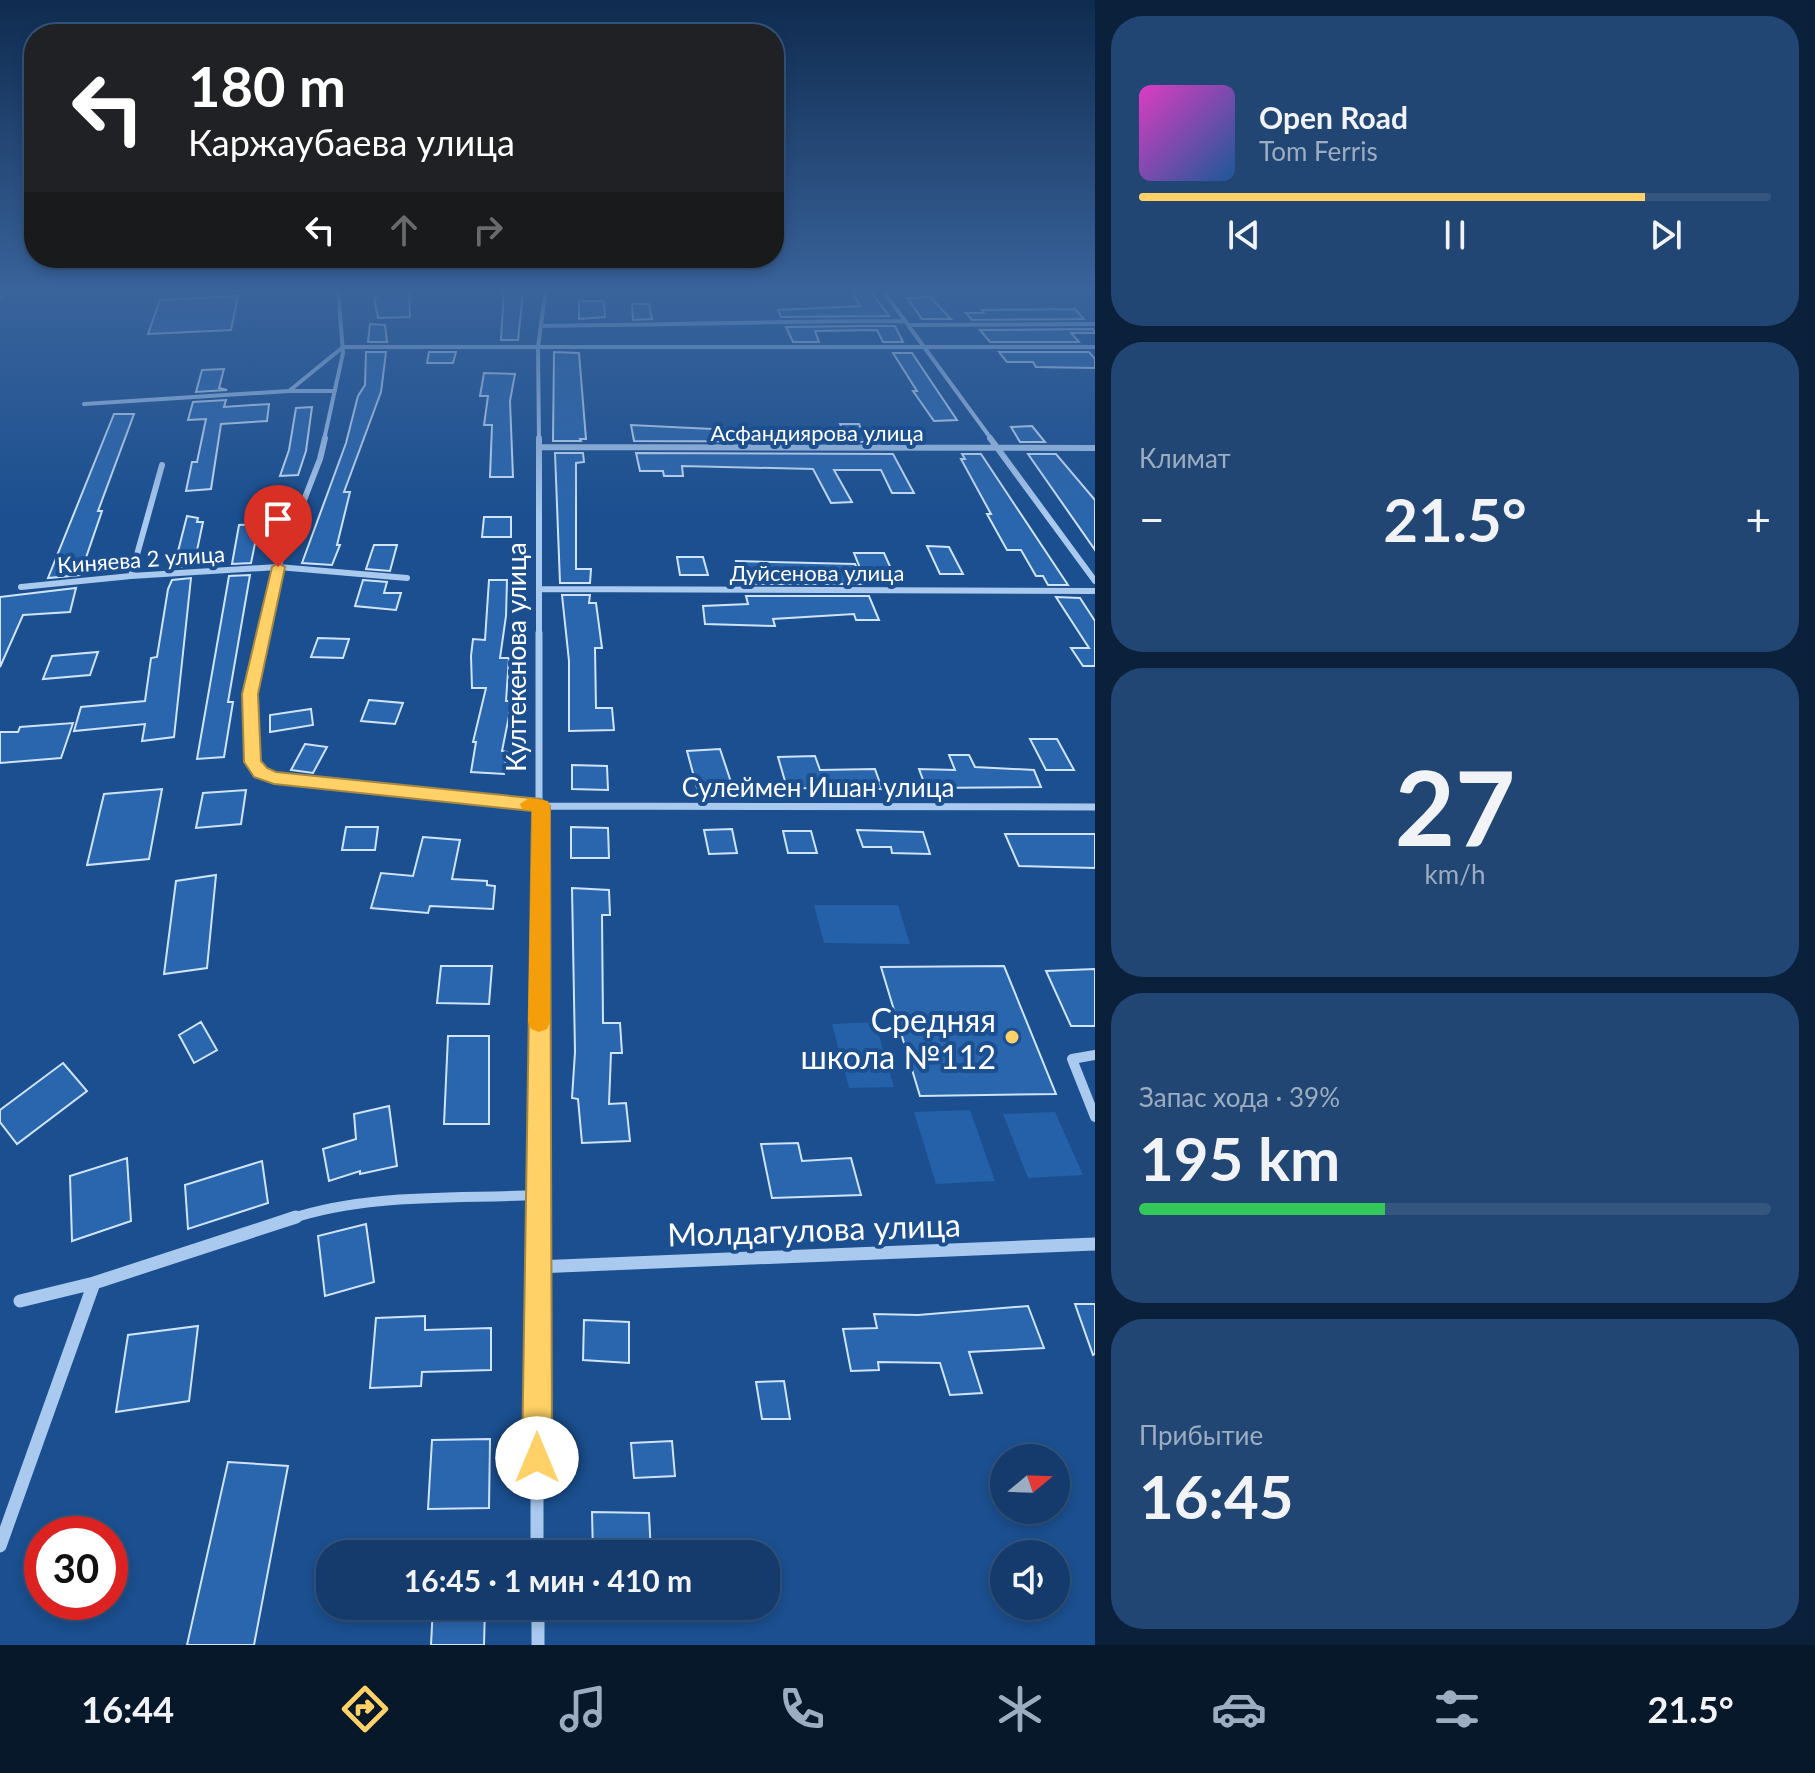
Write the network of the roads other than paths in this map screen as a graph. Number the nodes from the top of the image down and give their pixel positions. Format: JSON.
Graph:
{"nodes":[{"id":1,"x":321,"y":365,"type":"edge"},
{"id":2,"x":340,"y":365,"type":"edge"},
{"id":3,"x":538,"y":365,"type":"edge"},
{"id":4,"x":937,"y":365,"type":"edge"},
{"id":5,"x":289,"y":391,"type":"junction"},
{"id":6,"x":335,"y":391,"type":"junction"},
{"id":7,"x":84,"y":404,"type":"dead end"},
{"id":8,"x":539,"y":447,"type":"junction"},
{"id":9,"x":998,"y":448,"type":"junction"},
{"id":10,"x":1095,"y":448,"type":"edge"},
{"id":11,"x":162,"y":465,"type":"dead end"},
{"id":12,"x":278,"y":567,"type":"junction"},
{"id":13,"x":131,"y":576,"type":"junction"},
{"id":14,"x":407,"y":578,"type":"dead end"},
{"id":15,"x":1095,"y":581,"type":"edge"},
{"id":16,"x":21,"y":587,"type":"dead end"},
{"id":17,"x":540,"y":589,"type":"junction"},
{"id":18,"x":1095,"y":591,"type":"edge"},
{"id":19,"x":541,"y":806,"type":"junction"},
{"id":20,"x":1095,"y":807,"type":"edge"},
{"id":21,"x":1095,"y":1055,"type":"edge"},
{"id":22,"x":1095,"y":1117,"type":"edge"},
{"id":23,"x":537,"y":1195,"type":"junction"},
{"id":24,"x":1095,"y":1244,"type":"edge"},
{"id":25,"x":536,"y":1267,"type":"junction"},
{"id":26,"x":94,"y":1283,"type":"junction"},
{"id":27,"x":20,"y":1301,"type":"dead end"},
{"id":28,"x":537,"y":1540,"type":"edge"},
{"id":29,"x":0,"y":1546,"type":"edge"},
{"id":30,"x":538,"y":1620,"type":"edge"},
{"id":31,"x":538,"y":1645,"type":"edge"}],
"edges":[{"from":1,"to":5,"type":"street"},
{"from":2,"to":6,"type":"street","name":"Сулеймен Ишан улица"},
{"from":3,"to":8,"type":"street","name":"Култекенова улица"},
{"from":4,"to":9,"type":"street"},
{"from":5,"to":6,"type":"street"},
{"from":5,"to":7,"type":"street"},
{"from":6,"to":12,"type":"street","name":"Сулеймен Ишан улица"},
{"from":8,"to":9,"type":"street","name":"Асфандиярова улица"},
{"from":8,"to":17,"type":"street","name":"Култекенова улица"},
{"from":9,"to":10,"type":"street","name":"Асфандиярова улица"},
{"from":9,"to":15,"type":"street"},
{"from":11,"to":13,"type":"street"},
{"from":12,"to":13,"type":"street","name":"Киняева 2 улица"},
{"from":12,"to":14,"type":"street","name":"Киняева 2 улица"},
{"from":12,"to":19,"type":"street","name":"Сулеймен Ишан улица"},
{"from":13,"to":16,"type":"street","name":"Киняева 2 улица"},
{"from":17,"to":18,"type":"street","name":"Дуйсенова улица"},
{"from":17,"to":19,"type":"street","name":"Култекенова улица"},
{"from":19,"to":20,"type":"street","name":"Сулеймен Ишан улица"},
{"from":19,"to":23,"type":"street","name":"Култекенова улица"},
{"from":21,"to":22,"type":"street"},
{"from":23,"to":25,"type":"street","name":"Култекенова улица"},
{"from":23,"to":26,"type":"street"},
{"from":24,"to":25,"type":"street","name":"Молдагулова улица"},
{"from":25,"to":28,"type":"street","name":"Култекенова улица"},
{"from":26,"to":27,"type":"street"},
{"from":26,"to":29,"type":"street"},
{"from":30,"to":31,"type":"street"}]}
